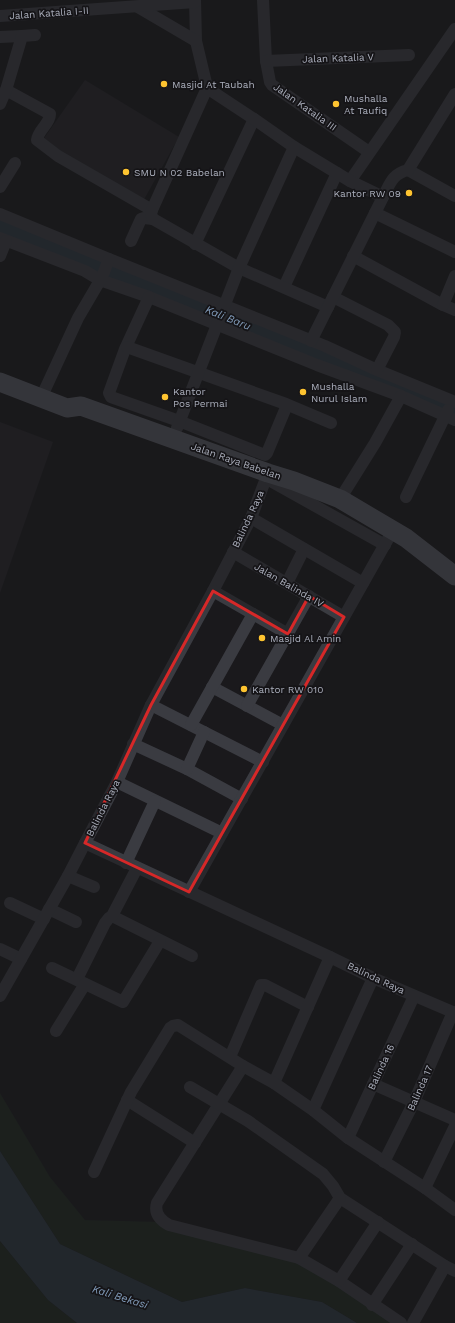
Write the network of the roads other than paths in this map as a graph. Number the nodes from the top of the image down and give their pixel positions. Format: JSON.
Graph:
{"nodes":[{"id":1,"x":263,"y":0,"type":"edge"},
{"id":2,"x":195,"y":1,"type":"edge"},
{"id":3,"x":138,"y":6,"type":"junction"},
{"id":4,"x":0,"y":16,"type":"edge"},
{"id":5,"x":455,"y":29,"type":"edge"},
{"id":6,"x":35,"y":35,"type":"dead end"},
{"id":7,"x":22,"y":36,"type":"junction"},
{"id":8,"x":0,"y":37,"type":"edge"},
{"id":9,"x":196,"y":41,"type":"junction"},
{"id":10,"x":409,"y":55,"type":"dead end"},
{"id":11,"x":266,"y":60,"type":"junction"},
{"id":12,"x":206,"y":83,"type":"dead end"},
{"id":13,"x":6,"y":90,"type":"junction"},
{"id":14,"x":455,"y":94,"type":"edge"},
{"id":15,"x":0,"y":104,"type":"edge"},
{"id":16,"x":254,"y":119,"type":"junction"},
{"id":17,"x":294,"y":147,"type":"junction"},
{"id":18,"x":369,"y":152,"type":"junction"},
{"id":19,"x":15,"y":164,"type":"dead end"},
{"id":20,"x":408,"y":170,"type":"junction"},
{"id":21,"x":337,"y":173,"type":"junction"},
{"id":22,"x":350,"y":181,"type":"junction"},
{"id":23,"x":0,"y":187,"type":"edge"},
{"id":24,"x":455,"y":196,"type":"edge"},
{"id":25,"x":383,"y":197,"type":"junction"},
{"id":26,"x":375,"y":213,"type":"junction"},
{"id":27,"x":0,"y":214,"type":"edge"},
{"id":28,"x":152,"y":214,"type":"junction"},
{"id":29,"x":3,"y":240,"type":"edge"},
{"id":30,"x":131,"y":241,"type":"dead end"},
{"id":31,"x":195,"y":244,"type":"junction"},
{"id":32,"x":455,"y":252,"type":"edge"},
{"id":33,"x":0,"y":256,"type":"edge"},
{"id":34,"x":353,"y":256,"type":"junction"},
{"id":35,"x":109,"y":261,"type":"junction"},
{"id":36,"x":238,"y":268,"type":"junction"},
{"id":37,"x":455,"y":276,"type":"edge"},
{"id":38,"x":101,"y":279,"type":"junction"},
{"id":39,"x":284,"y":287,"type":"junction"},
{"id":40,"x":149,"y":297,"type":"junction"},
{"id":41,"x":331,"y":302,"type":"junction"},
{"id":42,"x":443,"y":305,"type":"junction"},
{"id":43,"x":223,"y":307,"type":"junction"},
{"id":44,"x":455,"y":310,"type":"edge"},
{"id":45,"x":217,"y":323,"type":"junction"},
{"id":46,"x":311,"y":341,"type":"junction"},
{"id":47,"x":127,"y":347,"type":"junction"},
{"id":48,"x":324,"y":347,"type":"junction"},
{"id":49,"x":318,"y":363,"type":"junction"},
{"id":50,"x":377,"y":370,"type":"junction"},
{"id":51,"x":199,"y":372,"type":"junction"},
{"id":52,"x":0,"y":382,"type":"edge"},
{"id":53,"x":401,"y":396,"type":"junction"},
{"id":54,"x":41,"y":398,"type":"junction"},
{"id":55,"x":287,"y":405,"type":"junction"},
{"id":56,"x":451,"y":409,"type":"edge"},
{"id":57,"x":179,"y":421,"type":"junction"},
{"id":58,"x":331,"y":423,"type":"dead end"},
{"id":59,"x":172,"y":439,"type":"junction"},
{"id":60,"x":267,"y":476,"type":"junction"},
{"id":61,"x":406,"y":497,"type":"dead end"},
{"id":62,"x":340,"y":499,"type":"junction"},
{"id":63,"x":250,"y":518,"type":"junction"},
{"id":64,"x":389,"y":538,"type":"junction"},
{"id":65,"x":304,"y":549,"type":"junction"},
{"id":66,"x":233,"y":552,"type":"junction"},
{"id":67,"x":455,"y":576,"type":"edge"},
{"id":68,"x":287,"y":583,"type":"junction"},
{"id":69,"x":363,"y":583,"type":"junction"},
{"id":70,"x":213,"y":591,"type":"junction"},
{"id":71,"x":310,"y":596,"type":"junction"},
{"id":72,"x":253,"y":614,"type":"junction"},
{"id":73,"x":344,"y":617,"type":"junction"},
{"id":74,"x":288,"y":634,"type":"junction"},
{"id":75,"x":212,"y":687,"type":"junction"},
{"id":76,"x":151,"y":705,"type":"junction"},
{"id":77,"x":247,"y":706,"type":"junction"},
{"id":78,"x":191,"y":725,"type":"junction"},
{"id":79,"x":283,"y":725,"type":"junction"},
{"id":80,"x":204,"y":732,"type":"junction"},
{"id":81,"x":133,"y":744,"type":"junction"},
{"id":82,"x":263,"y":762,"type":"junction"},
{"id":83,"x":187,"y":769,"type":"junction"},
{"id":84,"x":117,"y":782,"type":"junction"},
{"id":85,"x":242,"y":799,"type":"junction"},
{"id":86,"x":155,"y":801,"type":"junction"},
{"id":87,"x":222,"y":833,"type":"junction"},
{"id":88,"x":85,"y":843,"type":"junction"},
{"id":89,"x":126,"y":863,"type":"junction"},
{"id":90,"x":137,"y":868,"type":"junction"},
{"id":91,"x":68,"y":876,"type":"junction"},
{"id":92,"x":94,"y":887,"type":"dead end"},
{"id":93,"x":189,"y":892,"type":"junction"},
{"id":94,"x":10,"y":903,"type":"dead end"},
{"id":95,"x":46,"y":914,"type":"junction"},
{"id":96,"x":112,"y":916,"type":"junction"},
{"id":97,"x":76,"y":922,"type":"dead end"},
{"id":98,"x":160,"y":941,"type":"junction"},
{"id":99,"x":0,"y":949,"type":"edge"},
{"id":100,"x":192,"y":956,"type":"dead end"},
{"id":101,"x":330,"y":957,"type":"junction"},
{"id":102,"x":21,"y":959,"type":"junction"},
{"id":103,"x":52,"y":968,"type":"dead end"},
{"id":104,"x":373,"y":978,"type":"junction"},
{"id":105,"x":81,"y":982,"type":"junction"},
{"id":106,"x":0,"y":996,"type":"edge"},
{"id":107,"x":414,"y":996,"type":"junction"},
{"id":108,"x":308,"y":1007,"type":"junction"},
{"id":109,"x":454,"y":1012,"type":"edge"},
{"id":110,"x":56,"y":1031,"type":"dead end"},
{"id":111,"x":230,"y":1057,"type":"junction"},
{"id":112,"x":243,"y":1066,"type":"junction"},
{"id":113,"x":274,"y":1082,"type":"junction"},
{"id":114,"x":373,"y":1084,"type":"junction"},
{"id":115,"x":190,"y":1087,"type":"dead end"},
{"id":116,"x":127,"y":1100,"type":"junction"},
{"id":117,"x":414,"y":1102,"type":"junction"},
{"id":118,"x":219,"y":1105,"type":"junction"},
{"id":119,"x":313,"y":1110,"type":"junction"},
{"id":120,"x":455,"y":1120,"type":"edge"},
{"id":121,"x":455,"y":1126,"type":"edge"},
{"id":122,"x":348,"y":1138,"type":"junction"},
{"id":123,"x":195,"y":1143,"type":"junction"},
{"id":124,"x":384,"y":1162,"type":"junction"},
{"id":125,"x":94,"y":1172,"type":"dead end"},
{"id":126,"x":425,"y":1188,"type":"junction"},
{"id":127,"x":340,"y":1198,"type":"junction"},
{"id":128,"x":455,"y":1210,"type":"edge"},
{"id":129,"x":378,"y":1222,"type":"junction"},
{"id":130,"x":412,"y":1244,"type":"junction"},
{"id":131,"x":298,"y":1258,"type":"junction"},
{"id":132,"x":450,"y":1268,"type":"edge"},
{"id":133,"x":339,"y":1281,"type":"junction"},
{"id":134,"x":372,"y":1305,"type":"junction"},
{"id":135,"x":401,"y":1323,"type":"edge"},
{"id":136,"x":413,"y":1323,"type":"edge"}],
"edges":[{"from":1,"to":11,"type":"street","name":"Jalan Katalia III"},
{"from":2,"to":3,"type":"street","name":"Jalan Katalia I-II"},
{"from":2,"to":9,"type":"street"},
{"from":3,"to":4,"type":"street","name":"Jalan Katalia I-II"},
{"from":3,"to":9,"type":"street"},
{"from":5,"to":18,"type":"street"},
{"from":6,"to":7,"type":"street"},
{"from":7,"to":8,"type":"street"},
{"from":7,"to":13,"type":"street"},
{"from":9,"to":12,"type":"street"},
{"from":10,"to":11,"type":"street","name":"Jalan Katalia V"},
{"from":11,"to":18,"type":"street","name":"Jalan Katalia III"},
{"from":13,"to":15,"type":"street"},
{"from":13,"to":28,"type":"street"},
{"from":14,"to":20,"type":"street"},
{"from":16,"to":17,"type":"street"},
{"from":16,"to":28,"type":"street"},
{"from":16,"to":31,"type":"street"},
{"from":17,"to":21,"type":"street"},
{"from":17,"to":36,"type":"street"},
{"from":18,"to":22,"type":"street"},
{"from":19,"to":23,"type":"street"},
{"from":20,"to":24,"type":"street"},
{"from":20,"to":25,"type":"street"},
{"from":21,"to":22,"type":"street"},
{"from":21,"to":39,"type":"street"},
{"from":22,"to":25,"type":"street"},
{"from":25,"to":26,"type":"street"},
{"from":26,"to":32,"type":"street"},
{"from":26,"to":34,"type":"street"},
{"from":27,"to":35,"type":"street"},
{"from":28,"to":30,"type":"street"},
{"from":28,"to":31,"type":"street"},
{"from":29,"to":33,"type":"street"},
{"from":29,"to":38,"type":"street"},
{"from":31,"to":36,"type":"street"},
{"from":34,"to":41,"type":"street"},
{"from":34,"to":42,"type":"street"},
{"from":35,"to":38,"type":"street"},
{"from":35,"to":43,"type":"street"},
{"from":36,"to":39,"type":"street"},
{"from":36,"to":43,"type":"street"},
{"from":37,"to":42,"type":"street"},
{"from":38,"to":40,"type":"street"},
{"from":38,"to":54,"type":"street"},
{"from":39,"to":41,"type":"street"},
{"from":40,"to":45,"type":"street"},
{"from":40,"to":47,"type":"street"},
{"from":41,"to":46,"type":"street"},
{"from":41,"to":50,"type":"street"},
{"from":42,"to":44,"type":"street"},
{"from":43,"to":45,"type":"street"},
{"from":43,"to":46,"type":"street"},
{"from":45,"to":49,"type":"street"},
{"from":45,"to":51,"type":"street"},
{"from":46,"to":48,"type":"street"},
{"from":47,"to":51,"type":"street"},
{"from":47,"to":57,"type":"street"},
{"from":48,"to":49,"type":"street"},
{"from":48,"to":50,"type":"street"},
{"from":49,"to":53,"type":"street"},
{"from":50,"to":56,"type":"street"},
{"from":51,"to":55,"type":"street"},
{"from":51,"to":57,"type":"street"},
{"from":52,"to":54,"type":"main road","name":"Jalan Raya Babelan"},
{"from":53,"to":56,"type":"street"},
{"from":53,"to":62,"type":"street"},
{"from":54,"to":59,"type":"main road","name":"Jalan Raya Babelan"},
{"from":55,"to":57,"type":"street"},
{"from":55,"to":58,"type":"street"},
{"from":56,"to":61,"type":"street"},
{"from":57,"to":59,"type":"street"},
{"from":59,"to":60,"type":"main road","name":"Jalan Raya Babelan"},
{"from":60,"to":62,"type":"main road","name":"Jalan Raya Babelan"},
{"from":60,"to":63,"type":"street","name":"Balinda Raya"},
{"from":60,"to":64,"type":"street"},
{"from":62,"to":64,"type":"main road","name":"Jalan Raya Babelan"},
{"from":63,"to":65,"type":"street"},
{"from":63,"to":66,"type":"street","name":"Balinda Raya"},
{"from":64,"to":67,"type":"main road","name":"Jalan Raya Babelan"},
{"from":64,"to":69,"type":"street"},
{"from":65,"to":68,"type":"street"},
{"from":65,"to":69,"type":"street"},
{"from":66,"to":68,"type":"street","name":"Jalan Balinda IV"},
{"from":66,"to":70,"type":"street","name":"Balinda Raya"},
{"from":68,"to":71,"type":"street","name":"Jalan Balinda IV"},
{"from":69,"to":73,"type":"street"},
{"from":70,"to":72,"type":"street"},
{"from":70,"to":76,"type":"street","name":"Balinda Raya"},
{"from":71,"to":73,"type":"street","name":"Jalan Balinda IV"},
{"from":71,"to":74,"type":"street"},
{"from":72,"to":74,"type":"street"},
{"from":72,"to":75,"type":"street"},
{"from":73,"to":79,"type":"street"},
{"from":74,"to":77,"type":"street"},
{"from":75,"to":77,"type":"street"},
{"from":75,"to":78,"type":"street"},
{"from":76,"to":78,"type":"street"},
{"from":76,"to":81,"type":"street","name":"Balinda Raya"},
{"from":77,"to":79,"type":"street"},
{"from":78,"to":80,"type":"street"},
{"from":79,"to":82,"type":"street"},
{"from":80,"to":82,"type":"street"},
{"from":80,"to":83,"type":"street"},
{"from":81,"to":83,"type":"street"},
{"from":81,"to":84,"type":"street","name":"Balinda Raya"},
{"from":82,"to":85,"type":"street"},
{"from":83,"to":85,"type":"street"},
{"from":84,"to":86,"type":"street"},
{"from":84,"to":88,"type":"street","name":"Balinda Raya"},
{"from":85,"to":87,"type":"street"},
{"from":86,"to":87,"type":"street"},
{"from":86,"to":89,"type":"street"},
{"from":87,"to":93,"type":"street"},
{"from":88,"to":89,"type":"street","name":"Balinda Raya"},
{"from":88,"to":91,"type":"street"},
{"from":89,"to":90,"type":"street","name":"Balinda Raya"},
{"from":90,"to":93,"type":"street","name":"Balinda Raya"},
{"from":90,"to":96,"type":"street"},
{"from":91,"to":92,"type":"street"},
{"from":91,"to":95,"type":"street"},
{"from":93,"to":101,"type":"street","name":"Balinda Raya"},
{"from":94,"to":95,"type":"street"},
{"from":95,"to":97,"type":"street"},
{"from":95,"to":102,"type":"street"},
{"from":96,"to":98,"type":"street"},
{"from":96,"to":105,"type":"street"},
{"from":98,"to":100,"type":"street"},
{"from":98,"to":105,"type":"street"},
{"from":99,"to":102,"type":"street"},
{"from":101,"to":104,"type":"street","name":"Balinda Raya"},
{"from":101,"to":108,"type":"street"},
{"from":102,"to":106,"type":"street"},
{"from":103,"to":105,"type":"street"},
{"from":104,"to":107,"type":"street","name":"Balinda Raya"},
{"from":104,"to":119,"type":"street"},
{"from":105,"to":110,"type":"street"},
{"from":107,"to":109,"type":"street","name":"Balinda Raya"},
{"from":107,"to":114,"type":"street","name":"Balinda 16"},
{"from":108,"to":111,"type":"street"},
{"from":108,"to":113,"type":"street"},
{"from":109,"to":117,"type":"street","name":"Balinda 17"},
{"from":111,"to":112,"type":"street"},
{"from":111,"to":116,"type":"street"},
{"from":112,"to":113,"type":"street"},
{"from":112,"to":118,"type":"street"},
{"from":113,"to":119,"type":"street"},
{"from":114,"to":117,"type":"street"},
{"from":114,"to":122,"type":"street","name":"Balinda 16"},
{"from":115,"to":118,"type":"street"},
{"from":116,"to":123,"type":"street"},
{"from":116,"to":125,"type":"street"},
{"from":117,"to":120,"type":"street"},
{"from":117,"to":124,"type":"street","name":"Balinda 17"},
{"from":118,"to":123,"type":"street"},
{"from":118,"to":127,"type":"street"},
{"from":119,"to":122,"type":"street"},
{"from":121,"to":126,"type":"street"},
{"from":122,"to":124,"type":"street"},
{"from":123,"to":131,"type":"street"},
{"from":124,"to":126,"type":"street"},
{"from":126,"to":128,"type":"street"},
{"from":127,"to":129,"type":"street"},
{"from":127,"to":131,"type":"street"},
{"from":129,"to":130,"type":"street"},
{"from":129,"to":133,"type":"street"},
{"from":130,"to":132,"type":"street"},
{"from":130,"to":134,"type":"street"},
{"from":131,"to":133,"type":"street"},
{"from":132,"to":136,"type":"street"},
{"from":133,"to":134,"type":"street"},
{"from":134,"to":135,"type":"street"}]}
